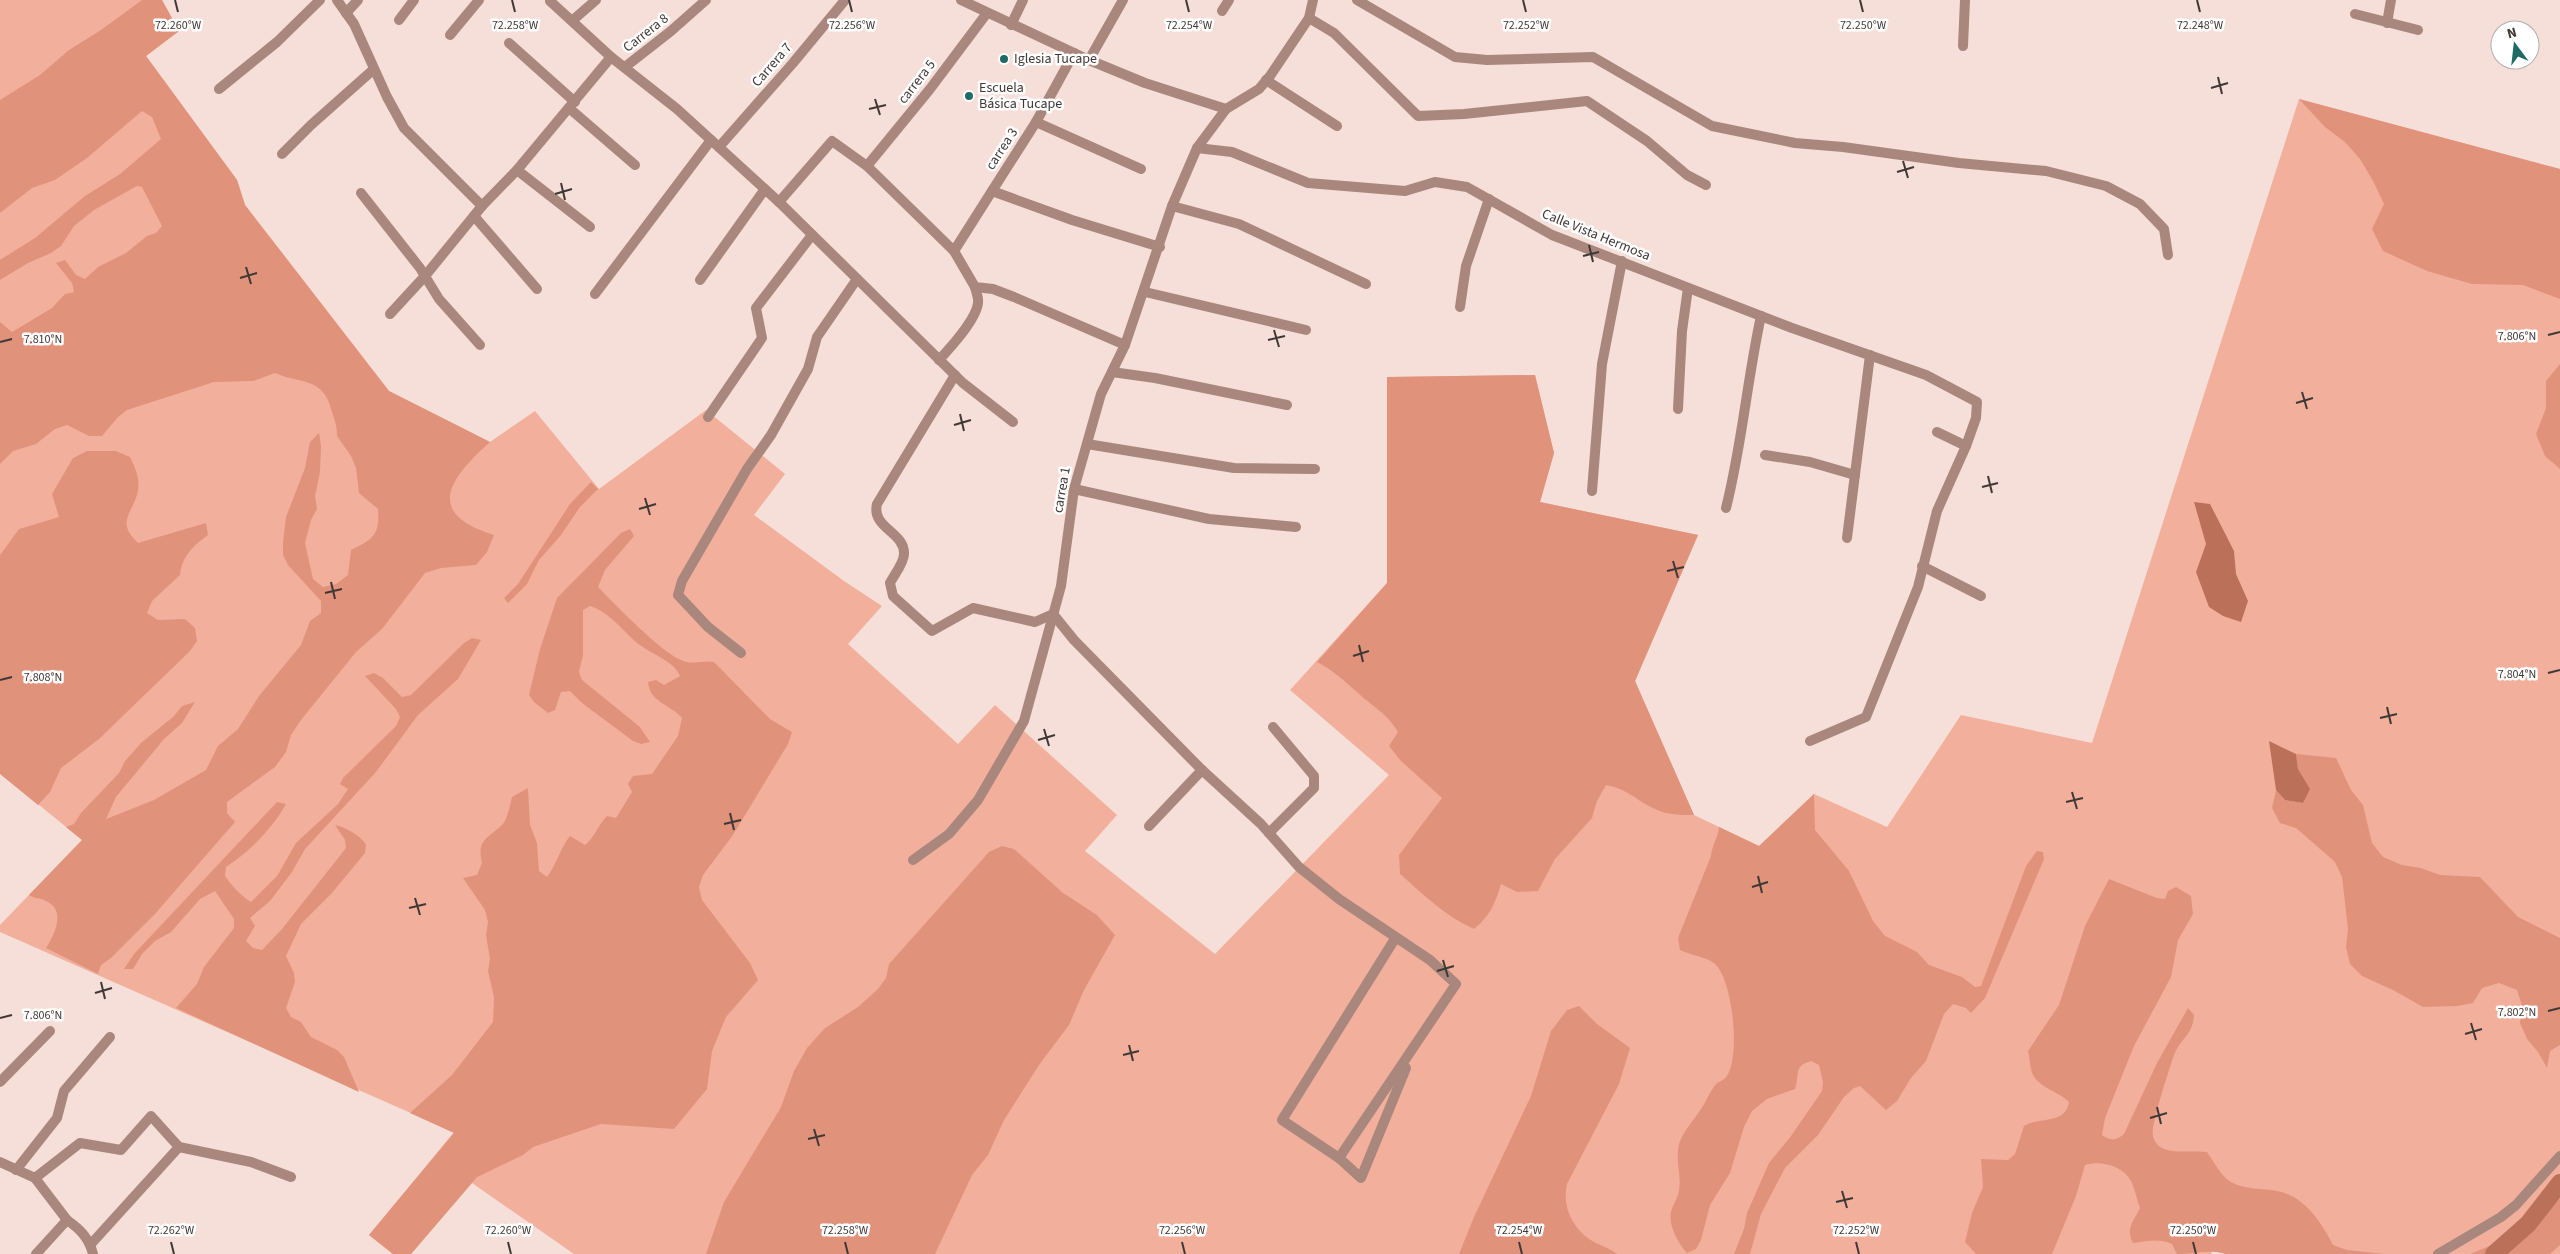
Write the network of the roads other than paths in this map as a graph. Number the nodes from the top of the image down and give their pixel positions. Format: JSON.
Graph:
{"nodes":[{"id":1,"x":320,"y":0,"type":"edge"},
{"id":2,"x":337,"y":0,"type":"edge"},
{"id":3,"x":358,"y":0,"type":"edge"},
{"id":4,"x":414,"y":0,"type":"edge"},
{"id":5,"x":479,"y":0,"type":"edge"},
{"id":6,"x":596,"y":0,"type":"edge"},
{"id":7,"x":706,"y":0,"type":"edge"},
{"id":8,"x":845,"y":0,"type":"edge"},
{"id":9,"x":961,"y":0,"type":"edge"},
{"id":10,"x":1024,"y":0,"type":"edge"},
{"id":11,"x":1123,"y":0,"type":"edge"},
{"id":12,"x":1228,"y":0,"type":"edge"},
{"id":13,"x":1313,"y":0,"type":"edge"},
{"id":14,"x":1357,"y":0,"type":"edge"},
{"id":15,"x":1964,"y":0,"type":"edge"},
{"id":16,"x":2391,"y":0,"type":"edge"},
{"id":17,"x":550,"y":1,"type":"edge"},
{"id":18,"x":1222,"y":11,"type":"dead end"},
{"id":19,"x":346,"y":13,"type":"junction"},
{"id":20,"x":987,"y":13,"type":"junction"},
{"id":21,"x":2355,"y":14,"type":"dead end"},
{"id":22,"x":1309,"y":18,"type":"junction"},
{"id":23,"x":399,"y":20,"type":"dead end"},
{"id":24,"x":573,"y":20,"type":"junction"},
{"id":25,"x":2387,"y":22,"type":"junction"},
{"id":26,"x":1010,"y":25,"type":"junction"},
{"id":27,"x":2418,"y":30,"type":"dead end"},
{"id":28,"x":450,"y":35,"type":"dead end"},
{"id":29,"x":509,"y":43,"type":"dead end"},
{"id":30,"x":1963,"y":46,"type":"dead end"},
{"id":31,"x":1074,"y":53,"type":"junction"},
{"id":32,"x":611,"y":57,"type":"junction"},
{"id":33,"x":1089,"y":60,"type":"junction"},
{"id":34,"x":625,"y":67,"type":"junction"},
{"id":35,"x":374,"y":69,"type":"junction"},
{"id":36,"x":1266,"y":80,"type":"junction"},
{"id":37,"x":219,"y":89,"type":"dead end"},
{"id":38,"x":572,"y":105,"type":"junction"},
{"id":39,"x":1226,"y":109,"type":"junction"},
{"id":40,"x":1036,"y":122,"type":"junction"},
{"id":41,"x":1337,"y":126,"type":"dead end"},
{"id":42,"x":715,"y":143,"type":"junction"},
{"id":43,"x":1197,"y":148,"type":"junction"},
{"id":44,"x":282,"y":154,"type":"dead end"},
{"id":45,"x":634,"y":165,"type":"dead end"},
{"id":46,"x":867,"y":166,"type":"junction"},
{"id":47,"x":1141,"y":169,"type":"dead end"},
{"id":48,"x":517,"y":170,"type":"junction"},
{"id":49,"x":1706,"y":185,"type":"dead end"},
{"id":50,"x":765,"y":188,"type":"junction"},
{"id":51,"x":992,"y":191,"type":"junction"},
{"id":52,"x":361,"y":193,"type":"dead end"},
{"id":53,"x":1488,"y":199,"type":"junction"},
{"id":54,"x":779,"y":202,"type":"junction"},
{"id":55,"x":482,"y":206,"type":"junction"},
{"id":56,"x":1172,"y":206,"type":"junction"},
{"id":57,"x":474,"y":216,"type":"junction"},
{"id":58,"x":590,"y":227,"type":"dead end"},
{"id":59,"x":812,"y":235,"type":"junction"},
{"id":60,"x":1160,"y":247,"type":"junction"},
{"id":61,"x":954,"y":251,"type":"junction"},
{"id":62,"x":2168,"y":254,"type":"dead end"},
{"id":63,"x":1622,"y":261,"type":"junction"},
{"id":64,"x":425,"y":276,"type":"junction"},
{"id":65,"x":856,"y":279,"type":"junction"},
{"id":66,"x":700,"y":280,"type":"dead end"},
{"id":67,"x":1366,"y":284,"type":"dead end"},
{"id":68,"x":975,"y":287,"type":"junction"},
{"id":69,"x":1688,"y":288,"type":"junction"},
{"id":70,"x":537,"y":289,"type":"dead end"},
{"id":71,"x":1145,"y":292,"type":"junction"},
{"id":72,"x":595,"y":294,"type":"dead end"},
{"id":73,"x":1460,"y":306,"type":"dead end"},
{"id":74,"x":390,"y":314,"type":"dead end"},
{"id":75,"x":1761,"y":316,"type":"junction"},
{"id":76,"x":1306,"y":330,"type":"dead end"},
{"id":77,"x":480,"y":345,"type":"dead end"},
{"id":78,"x":1125,"y":345,"type":"junction"},
{"id":79,"x":1870,"y":355,"type":"junction"},
{"id":80,"x":939,"y":360,"type":"junction"},
{"id":81,"x":1112,"y":372,"type":"junction"},
{"id":82,"x":955,"y":375,"type":"junction"},
{"id":83,"x":1287,"y":405,"type":"dead end"},
{"id":84,"x":1678,"y":409,"type":"dead end"},
{"id":85,"x":708,"y":417,"type":"dead end"},
{"id":86,"x":1013,"y":422,"type":"dead end"},
{"id":87,"x":1937,"y":432,"type":"dead end"},
{"id":88,"x":1086,"y":444,"type":"junction"},
{"id":89,"x":1966,"y":446,"type":"junction"},
{"id":90,"x":1765,"y":455,"type":"dead end"},
{"id":91,"x":1315,"y":469,"type":"dead end"},
{"id":92,"x":1855,"y":475,"type":"junction"},
{"id":93,"x":1074,"y":489,"type":"junction"},
{"id":94,"x":1592,"y":491,"type":"dead end"},
{"id":95,"x":1726,"y":508,"type":"dead end"},
{"id":96,"x":1296,"y":527,"type":"dead end"},
{"id":97,"x":1847,"y":538,"type":"dead end"},
{"id":98,"x":1922,"y":566,"type":"junction"},
{"id":99,"x":1981,"y":596,"type":"dead end"},
{"id":100,"x":1053,"y":614,"type":"junction"},
{"id":101,"x":741,"y":653,"type":"dead end"},
{"id":102,"x":1273,"y":727,"type":"dead end"},
{"id":103,"x":1810,"y":741,"type":"dead end"},
{"id":104,"x":1202,"y":770,"type":"junction"},
{"id":105,"x":1149,"y":826,"type":"dead end"},
{"id":106,"x":1269,"y":833,"type":"junction"},
{"id":107,"x":913,"y":860,"type":"dead end"},
{"id":108,"x":1396,"y":937,"type":"junction"},
{"id":109,"x":50,"y":1031,"type":"dead end"},
{"id":110,"x":110,"y":1037,"type":"dead end"},
{"id":111,"x":1413,"y":1050,"type":"junction"},
{"id":112,"x":0,"y":1082,"type":"edge"},
{"id":113,"x":179,"y":1147,"type":"junction"},
{"id":114,"x":2560,"y":1156,"type":"edge"},
{"id":115,"x":1339,"y":1158,"type":"junction"},
{"id":116,"x":0,"y":1162,"type":"edge"},
{"id":117,"x":16,"y":1170,"type":"junction"},
{"id":118,"x":291,"y":1177,"type":"dead end"},
{"id":119,"x":35,"y":1178,"type":"junction"},
{"id":120,"x":67,"y":1220,"type":"junction"},
{"id":121,"x":92,"y":1249,"type":"edge"},
{"id":122,"x":36,"y":1254,"type":"edge"},
{"id":123,"x":2438,"y":1254,"type":"edge"}],
"edges":[{"from":1,"to":37,"type":"street"},
{"from":2,"to":19,"type":"street"},
{"from":3,"to":19,"type":"street"},
{"from":4,"to":23,"type":"street"},
{"from":5,"to":28,"type":"street"},
{"from":6,"to":24,"type":"street"},
{"from":7,"to":34,"type":"street","name":"Carrera 8"},
{"from":8,"to":42,"type":"street","name":"Carrera 7"},
{"from":9,"to":20,"type":"street"},
{"from":10,"to":26,"type":"street"},
{"from":11,"to":33,"type":"street"},
{"from":12,"to":18,"type":"street"},
{"from":13,"to":22,"type":"street"},
{"from":14,"to":62,"type":"street"},
{"from":15,"to":30,"type":"street"},
{"from":16,"to":25,"type":"street"},
{"from":17,"to":24,"type":"street"},
{"from":19,"to":35,"type":"street"},
{"from":20,"to":26,"type":"street"},
{"from":20,"to":46,"type":"street","name":"carrera 5"},
{"from":21,"to":25,"type":"street"},
{"from":22,"to":36,"type":"street"},
{"from":22,"to":49,"type":"street"},
{"from":24,"to":32,"type":"street"},
{"from":25,"to":27,"type":"street"},
{"from":26,"to":31,"type":"street"},
{"from":29,"to":38,"type":"street"},
{"from":31,"to":33,"type":"street"},
{"from":31,"to":40,"type":"street","name":"carrea 3"},
{"from":32,"to":34,"type":"street"},
{"from":32,"to":38,"type":"street"},
{"from":33,"to":39,"type":"street"},
{"from":34,"to":42,"type":"street"},
{"from":35,"to":44,"type":"street"},
{"from":35,"to":55,"type":"street"},
{"from":36,"to":39,"type":"street"},
{"from":36,"to":41,"type":"street"},
{"from":38,"to":45,"type":"street"},
{"from":38,"to":48,"type":"street"},
{"from":39,"to":43,"type":"street","name":"carrea 1"},
{"from":40,"to":47,"type":"street"},
{"from":40,"to":51,"type":"street","name":"carrea 3"},
{"from":42,"to":50,"type":"street"},
{"from":42,"to":72,"type":"street","name":"Carrera 7"},
{"from":43,"to":53,"type":"street","name":"Calle Vista Hermosa"},
{"from":43,"to":56,"type":"street","name":"carrea 1"},
{"from":46,"to":54,"type":"street"},
{"from":46,"to":61,"type":"street"},
{"from":48,"to":55,"type":"street"},
{"from":48,"to":58,"type":"street"},
{"from":50,"to":54,"type":"street"},
{"from":50,"to":66,"type":"street"},
{"from":51,"to":60,"type":"street"},
{"from":51,"to":61,"type":"street","name":"carrea 3"},
{"from":52,"to":64,"type":"street"},
{"from":53,"to":63,"type":"street","name":"Calle Vista Hermosa"},
{"from":53,"to":73,"type":"street"},
{"from":54,"to":59,"type":"street"},
{"from":55,"to":57,"type":"street"},
{"from":56,"to":60,"type":"street","name":"carrea 1"},
{"from":56,"to":67,"type":"street"},
{"from":57,"to":64,"type":"street"},
{"from":57,"to":70,"type":"street"},
{"from":59,"to":65,"type":"street"},
{"from":59,"to":85,"type":"street"},
{"from":60,"to":71,"type":"street","name":"carrea 1"},
{"from":61,"to":68,"type":"street"},
{"from":63,"to":69,"type":"street","name":"Calle Vista Hermosa"},
{"from":63,"to":94,"type":"street"},
{"from":64,"to":74,"type":"street"},
{"from":64,"to":77,"type":"street"},
{"from":65,"to":80,"type":"street"},
{"from":65,"to":101,"type":"street"},
{"from":68,"to":78,"type":"street"},
{"from":68,"to":80,"type":"street"},
{"from":69,"to":75,"type":"street","name":"Calle Vista Hermosa"},
{"from":69,"to":84,"type":"street"},
{"from":71,"to":76,"type":"street"},
{"from":71,"to":78,"type":"street","name":"carrea 1"},
{"from":75,"to":79,"type":"street","name":"Calle Vista Hermosa"},
{"from":75,"to":95,"type":"street"},
{"from":78,"to":81,"type":"street","name":"carrea 1"},
{"from":79,"to":89,"type":"street","name":"Calle Vista Hermosa"},
{"from":79,"to":92,"type":"street"},
{"from":80,"to":82,"type":"street"},
{"from":81,"to":83,"type":"street"},
{"from":81,"to":88,"type":"street","name":"carrea 1"},
{"from":82,"to":86,"type":"street"},
{"from":82,"to":100,"type":"street"},
{"from":87,"to":89,"type":"street"},
{"from":88,"to":91,"type":"street"},
{"from":88,"to":93,"type":"street","name":"carrea 1"},
{"from":89,"to":98,"type":"street"},
{"from":90,"to":92,"type":"street"},
{"from":92,"to":97,"type":"street"},
{"from":93,"to":96,"type":"street"},
{"from":93,"to":100,"type":"street","name":"carrea 1"},
{"from":98,"to":99,"type":"street"},
{"from":98,"to":103,"type":"street"},
{"from":100,"to":104,"type":"street"},
{"from":100,"to":107,"type":"street","name":"carrea 1"},
{"from":102,"to":106,"type":"street"},
{"from":104,"to":105,"type":"street"},
{"from":104,"to":106,"type":"street"},
{"from":106,"to":108,"type":"street"},
{"from":108,"to":111,"type":"street"},
{"from":108,"to":115,"type":"street"},
{"from":109,"to":112,"type":"street"},
{"from":110,"to":117,"type":"street"},
{"from":111,"to":115,"type":"street"},
{"from":111,"to":115,"type":"street"},
{"from":113,"to":118,"type":"street"},
{"from":113,"to":119,"type":"street"},
{"from":113,"to":121,"type":"street"},
{"from":114,"to":123,"type":"street"},
{"from":116,"to":117,"type":"street"},
{"from":117,"to":119,"type":"street"},
{"from":119,"to":120,"type":"street"},
{"from":120,"to":121,"type":"street"},
{"from":120,"to":122,"type":"street"}]}
